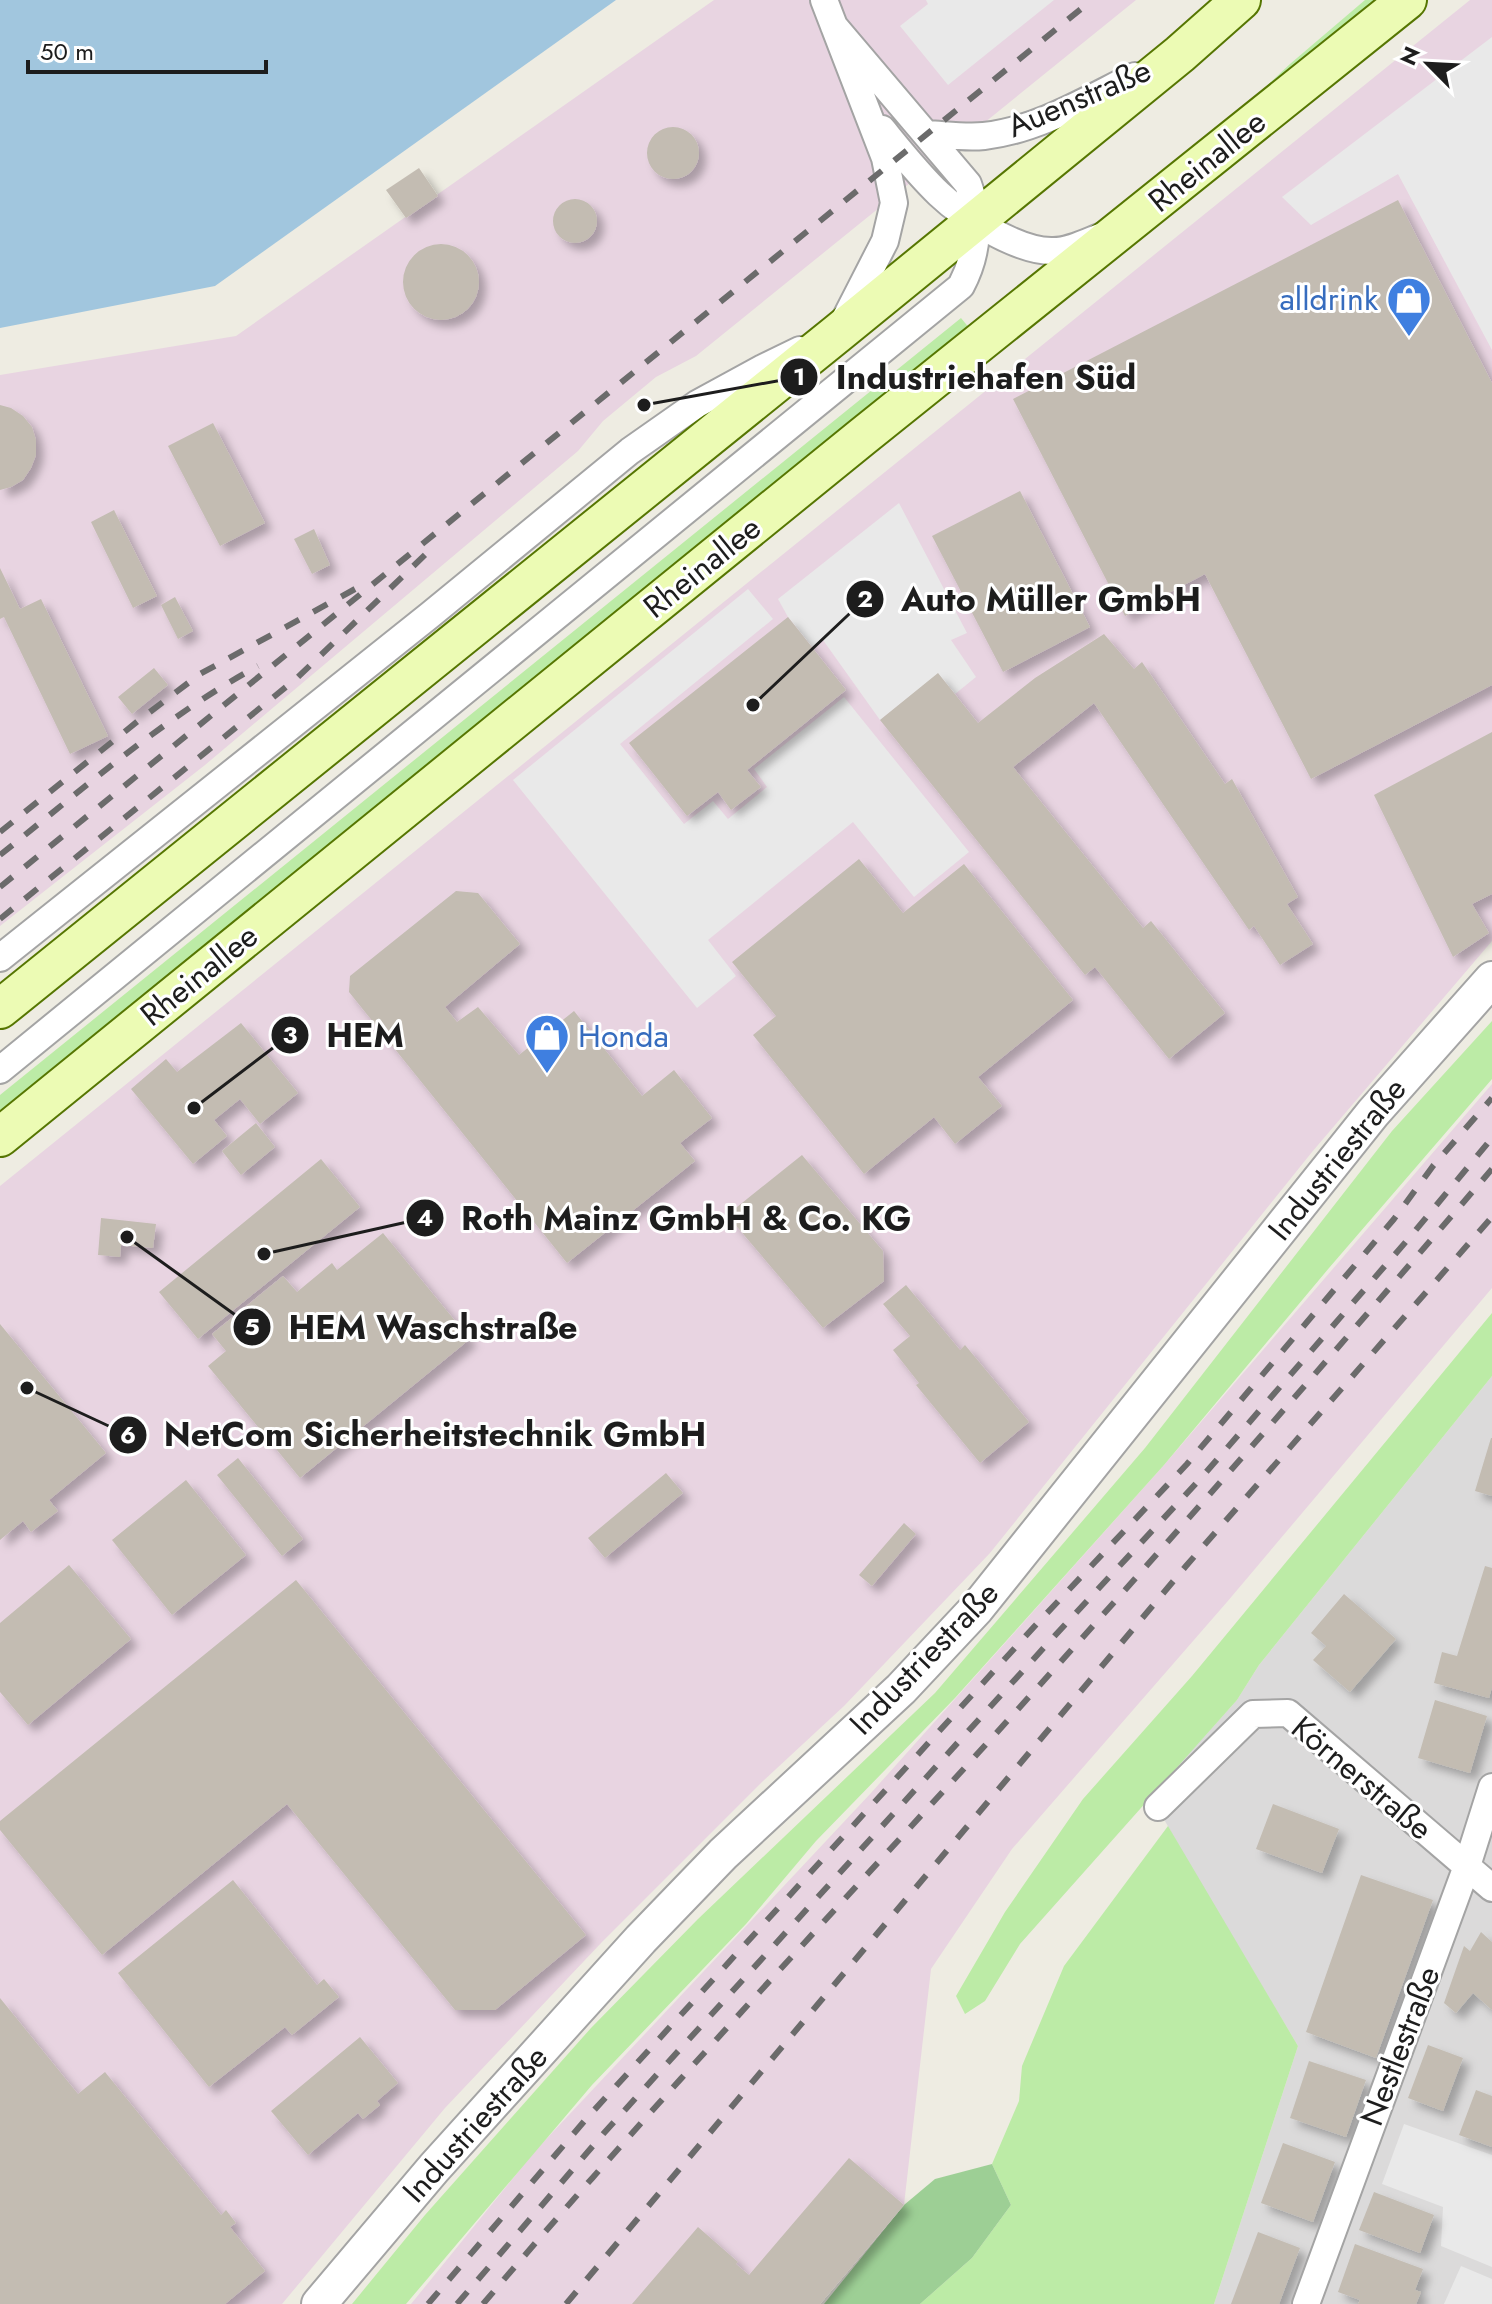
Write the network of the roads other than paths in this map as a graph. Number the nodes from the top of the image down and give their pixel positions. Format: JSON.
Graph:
{"nodes":[{"id":1,"x":824,"y":0,"type":"edge"},
{"id":2,"x":1241,"y":0,"type":"edge"},
{"id":3,"x":1407,"y":0,"type":"edge"},
{"id":4,"x":834,"y":26,"type":"junction"},
{"id":5,"x":1180,"y":54,"type":"junction"},
{"id":6,"x":867,"y":111,"type":"junction"},
{"id":7,"x":928,"y":134,"type":"junction"},
{"id":8,"x":975,"y":220,"type":"junction"},
{"id":9,"x":1126,"y":226,"type":"junction"},
{"id":10,"x":838,"y":333,"type":"junction"},
{"id":11,"x":0,"y":958,"type":"edge"},
{"id":12,"x":1492,"y":979,"type":"edge"},
{"id":13,"x":0,"y":1009,"type":"edge"},
{"id":14,"x":0,"y":1070,"type":"edge"},
{"id":15,"x":0,"y":1137,"type":"edge"},
{"id":16,"x":1492,"y":1787,"type":"edge"},
{"id":17,"x":1158,"y":1807,"type":"dead end"},
{"id":18,"x":1488,"y":1818,"type":"edge"},
{"id":19,"x":1467,"y":1866,"type":"junction"},
{"id":20,"x":1492,"y":1888,"type":"edge"},
{"id":21,"x":319,"y":2304,"type":"edge"},
{"id":22,"x":1306,"y":2304,"type":"edge"}],
"edges":[{"from":1,"to":4,"type":"street"},
{"from":2,"to":5,"type":"main road"},
{"from":3,"to":9,"type":"main road","name":"Rheinallee"},
{"from":4,"to":6,"type":"street"},
{"from":4,"to":7,"type":"street"},
{"from":5,"to":7,"type":"street","name":"Auenstraße"},
{"from":5,"to":8,"type":"main road"},
{"from":6,"to":8,"type":"street"},
{"from":6,"to":10,"type":"street"},
{"from":7,"to":8,"type":"street"},
{"from":8,"to":9,"type":"street"},
{"from":8,"to":10,"type":"main road"},
{"from":8,"to":14,"type":"street","name":"Rheinallee"},
{"from":9,"to":15,"type":"main road","name":"Rheinallee"},
{"from":10,"to":11,"type":"street"},
{"from":10,"to":13,"type":"main road"},
{"from":12,"to":21,"type":"street","name":"Industriestraße"},
{"from":16,"to":18,"type":"street","name":"Nestlestraße"},
{"from":17,"to":19,"type":"street","name":"Körnerstraße"},
{"from":18,"to":19,"type":"street","name":"Nestlestraße"},
{"from":19,"to":20,"type":"street","name":"Körnerstraße"},
{"from":19,"to":22,"type":"street","name":"Nestlestraße"}]}
